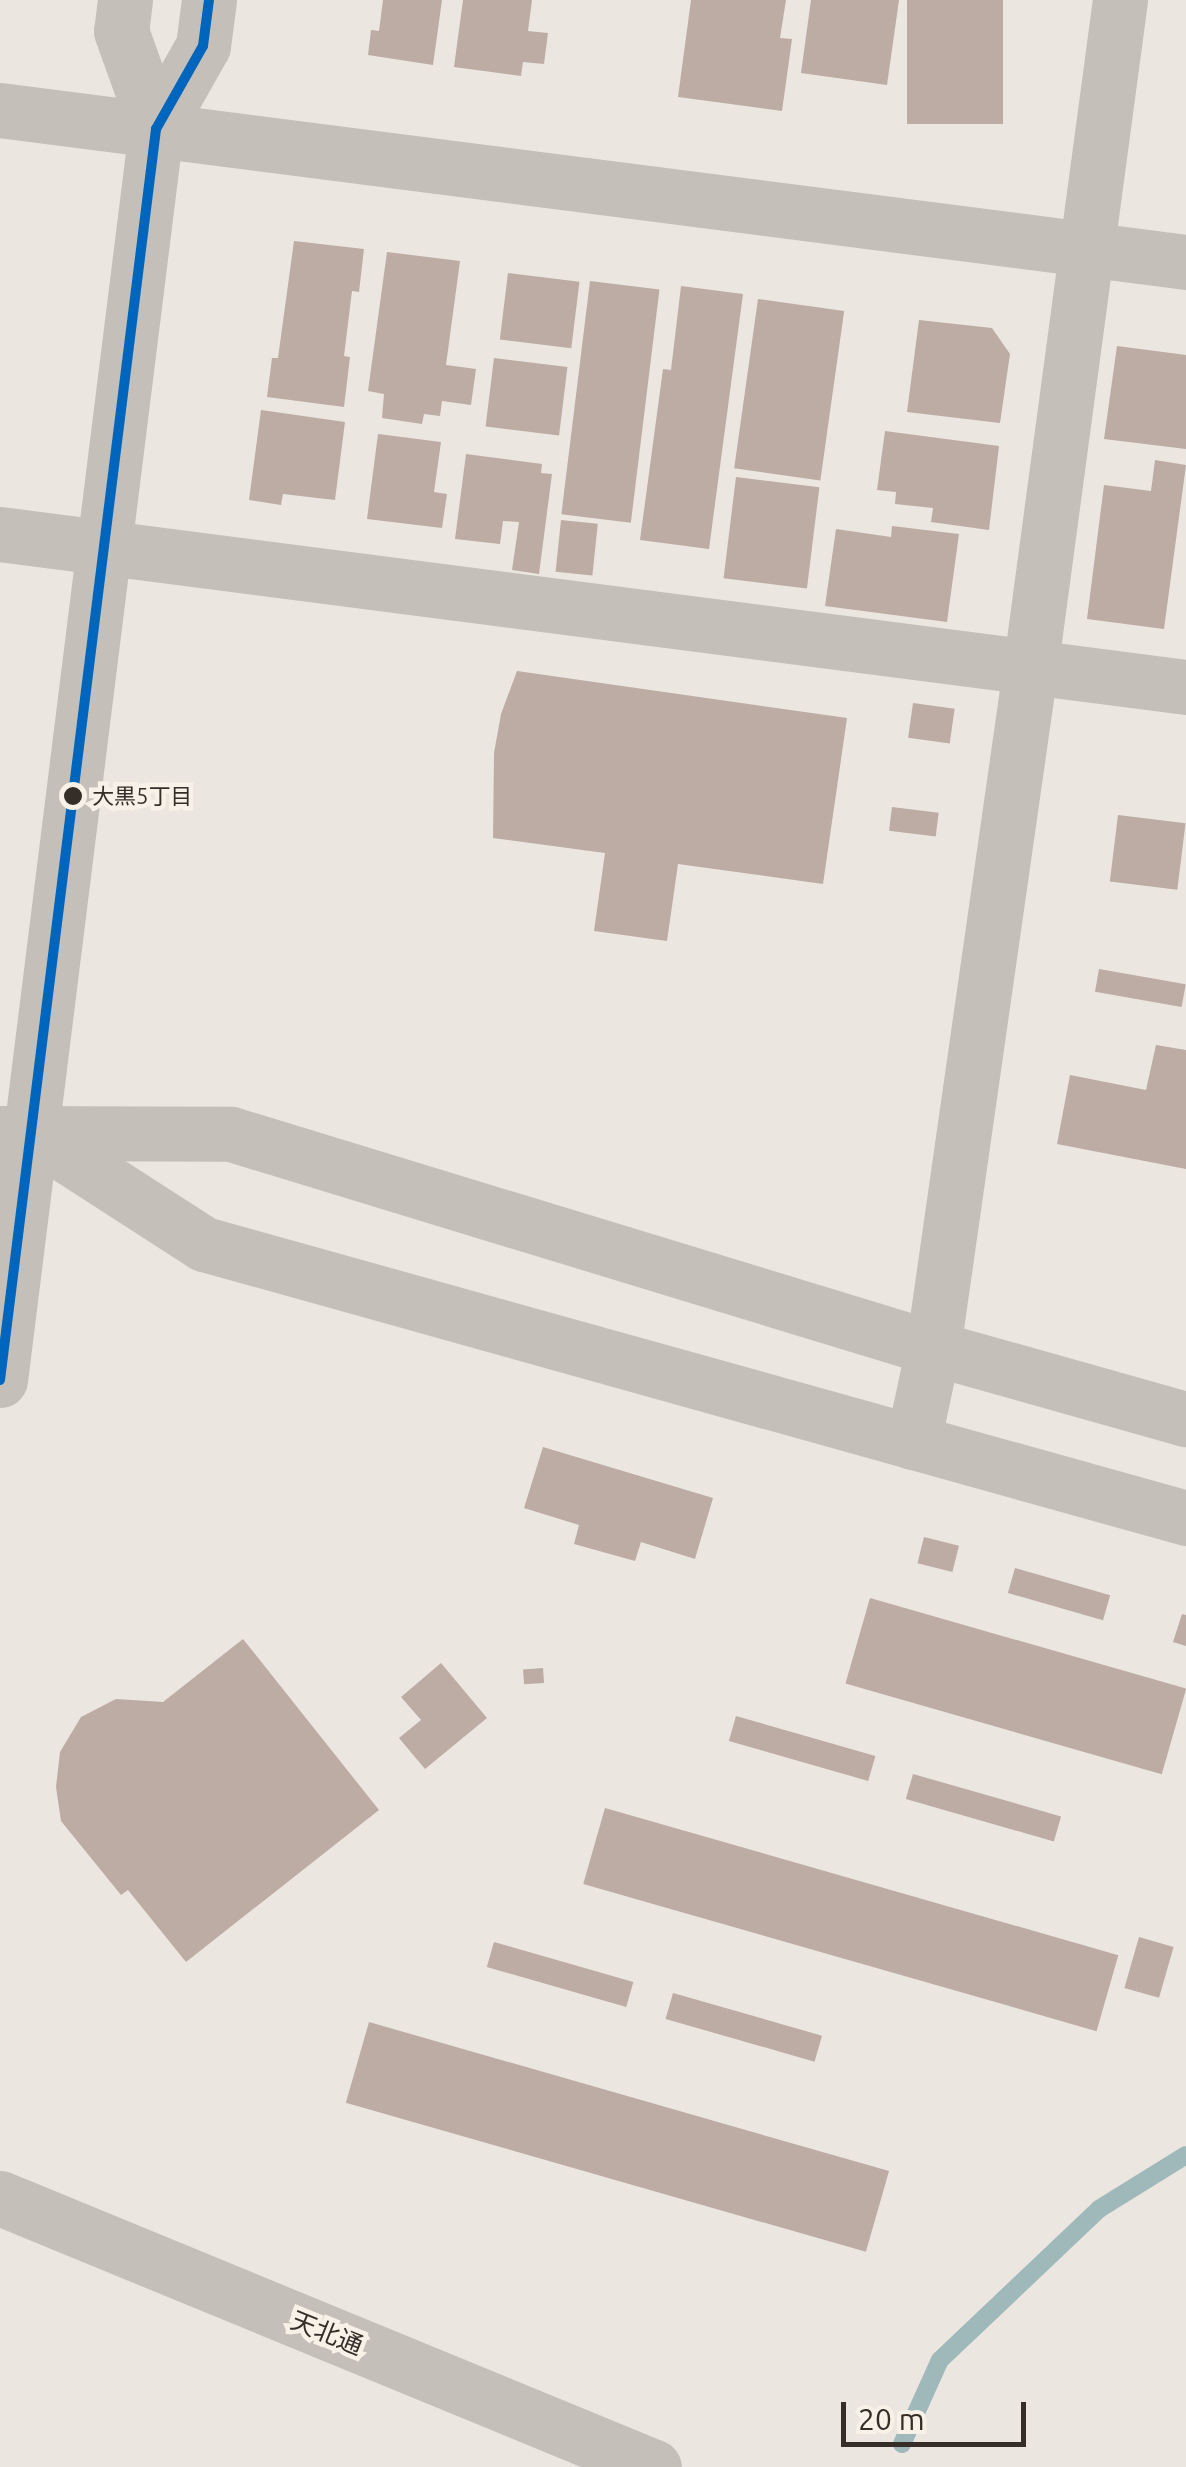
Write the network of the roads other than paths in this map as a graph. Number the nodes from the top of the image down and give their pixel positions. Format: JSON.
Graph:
{"nodes":[{"id":1,"x":125,"y":0,"type":"edge"},
{"id":2,"x":209,"y":0,"type":"edge"},
{"id":3,"x":1120,"y":0,"type":"edge"},
{"id":4,"x":0,"y":110,"type":"edge"},
{"id":5,"x":156,"y":129,"type":"junction"},
{"id":6,"x":1086,"y":250,"type":"junction"},
{"id":7,"x":1186,"y":262,"type":"edge"},
{"id":8,"x":0,"y":534,"type":"edge"},
{"id":9,"x":103,"y":548,"type":"junction"},
{"id":10,"x":1030,"y":670,"type":"junction"},
{"id":11,"x":1186,"y":688,"type":"edge"},
{"id":12,"x":15,"y":1132,"type":"edge"},
{"id":13,"x":932,"y":1348,"type":"junction"},
{"id":14,"x":0,"y":1380,"type":"edge"},
{"id":15,"x":1186,"y":1419,"type":"edge"},
{"id":16,"x":913,"y":1442,"type":"junction"},
{"id":17,"x":1186,"y":1518,"type":"edge"},
{"id":18,"x":0,"y":2198,"type":"edge"},
{"id":19,"x":654,"y":2467,"type":"edge"}],
"edges":[{"from":1,"to":5,"type":"street"},
{"from":2,"to":5,"type":"street"},
{"from":3,"to":6,"type":"street"},
{"from":4,"to":5,"type":"street"},
{"from":5,"to":6,"type":"street"},
{"from":5,"to":9,"type":"street"},
{"from":6,"to":7,"type":"street"},
{"from":6,"to":10,"type":"street"},
{"from":8,"to":9,"type":"street"},
{"from":9,"to":10,"type":"street"},
{"from":9,"to":12,"type":"street"},
{"from":10,"to":11,"type":"street"},
{"from":10,"to":13,"type":"street"},
{"from":12,"to":13,"type":"street"},
{"from":12,"to":14,"type":"street"},
{"from":12,"to":16,"type":"street"},
{"from":13,"to":15,"type":"street"},
{"from":13,"to":16,"type":"street"},
{"from":16,"to":17,"type":"street"},
{"from":18,"to":19,"type":"street","name":"天北通"}]}
